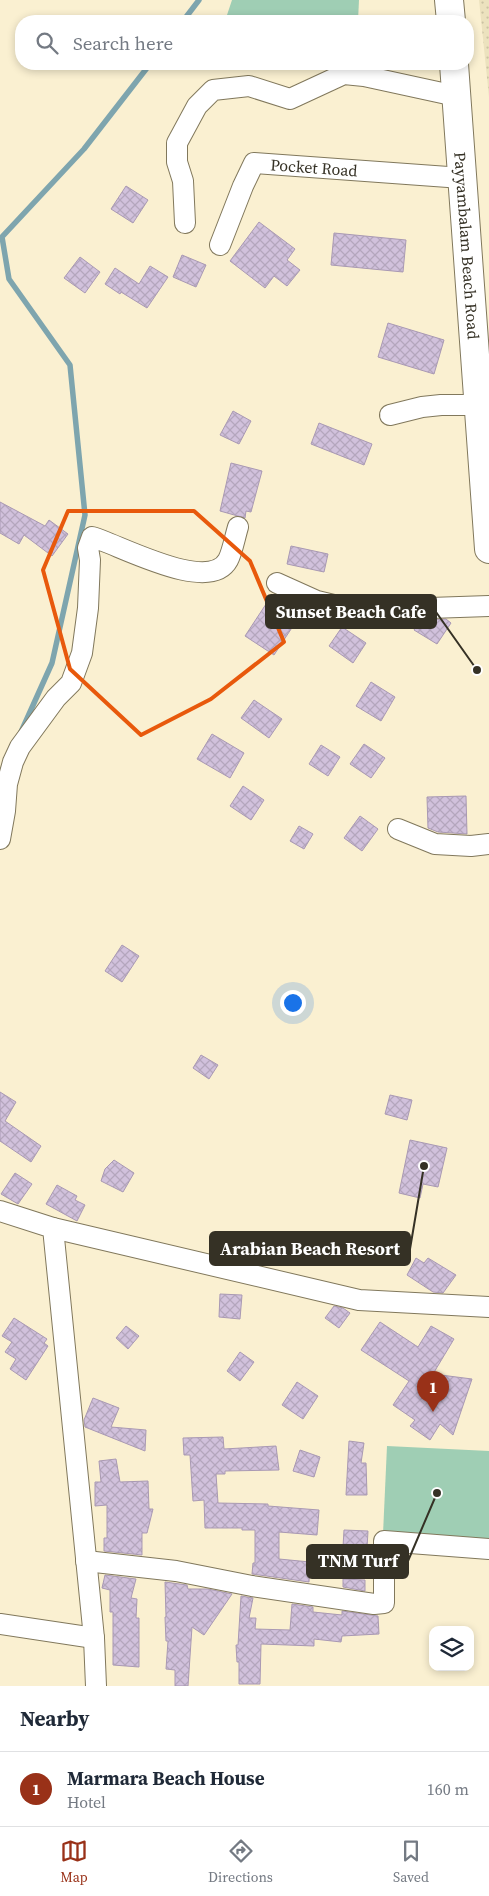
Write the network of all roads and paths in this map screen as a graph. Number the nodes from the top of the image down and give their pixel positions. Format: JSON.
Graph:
{"nodes":[{"id":1,"x":449,"y":0,"type":"edge"},
{"id":2,"x":450,"y":15,"type":"edge"},
{"id":3,"x":454,"y":70,"type":"edge"},
{"id":4,"x":456,"y":96,"type":"junction"},
{"id":5,"x":462,"y":178,"type":"junction"},
{"id":6,"x":186,"y":223,"type":"dead end"},
{"id":7,"x":220,"y":245,"type":"dead end"},
{"id":8,"x":478,"y":405,"type":"junction"},
{"id":9,"x":390,"y":415,"type":"dead end"},
{"id":10,"x":238,"y":527,"type":"dead end"},
{"id":11,"x":489,"y":549,"type":"edge"},
{"id":12,"x":277,"y":583,"type":"dead end"},
{"id":13,"x":489,"y":606,"type":"edge"},
{"id":14,"x":398,"y":829,"type":"dead end"},
{"id":15,"x":0,"y":839,"type":"edge"},
{"id":16,"x":489,"y":844,"type":"edge"},
{"id":17,"x":0,"y":1211,"type":"edge"},
{"id":18,"x":53,"y":1228,"type":"junction"},
{"id":19,"x":489,"y":1307,"type":"edge"},
{"id":20,"x":489,"y":1549,"type":"edge"},
{"id":21,"x":86,"y":1562,"type":"junction"},
{"id":22,"x":0,"y":1624,"type":"edge"},
{"id":23,"x":94,"y":1638,"type":"junction"},
{"id":24,"x":96,"y":1686,"type":"edge"}],
"edges":[{"from":1,"to":2,"type":"main road"},
{"from":3,"to":4,"type":"main road","name":"Payyambalam Beach Road"},
{"from":4,"to":5,"type":"main road","name":"Payyambalam Beach Road"},
{"from":4,"to":6,"type":"street"},
{"from":5,"to":7,"type":"street","name":"Pocket Road"},
{"from":5,"to":8,"type":"main road","name":"Payyambalam Beach Road"},
{"from":8,"to":9,"type":"street"},
{"from":8,"to":11,"type":"main road","name":"Payyambalam Beach Road"},
{"from":10,"to":15,"type":"street"},
{"from":12,"to":13,"type":"street"},
{"from":14,"to":16,"type":"street"},
{"from":17,"to":18,"type":"street"},
{"from":18,"to":19,"type":"street"},
{"from":18,"to":21,"type":"street"},
{"from":20,"to":21,"type":"street"},
{"from":21,"to":23,"type":"street"},
{"from":22,"to":23,"type":"street"},
{"from":23,"to":24,"type":"street"}]}
